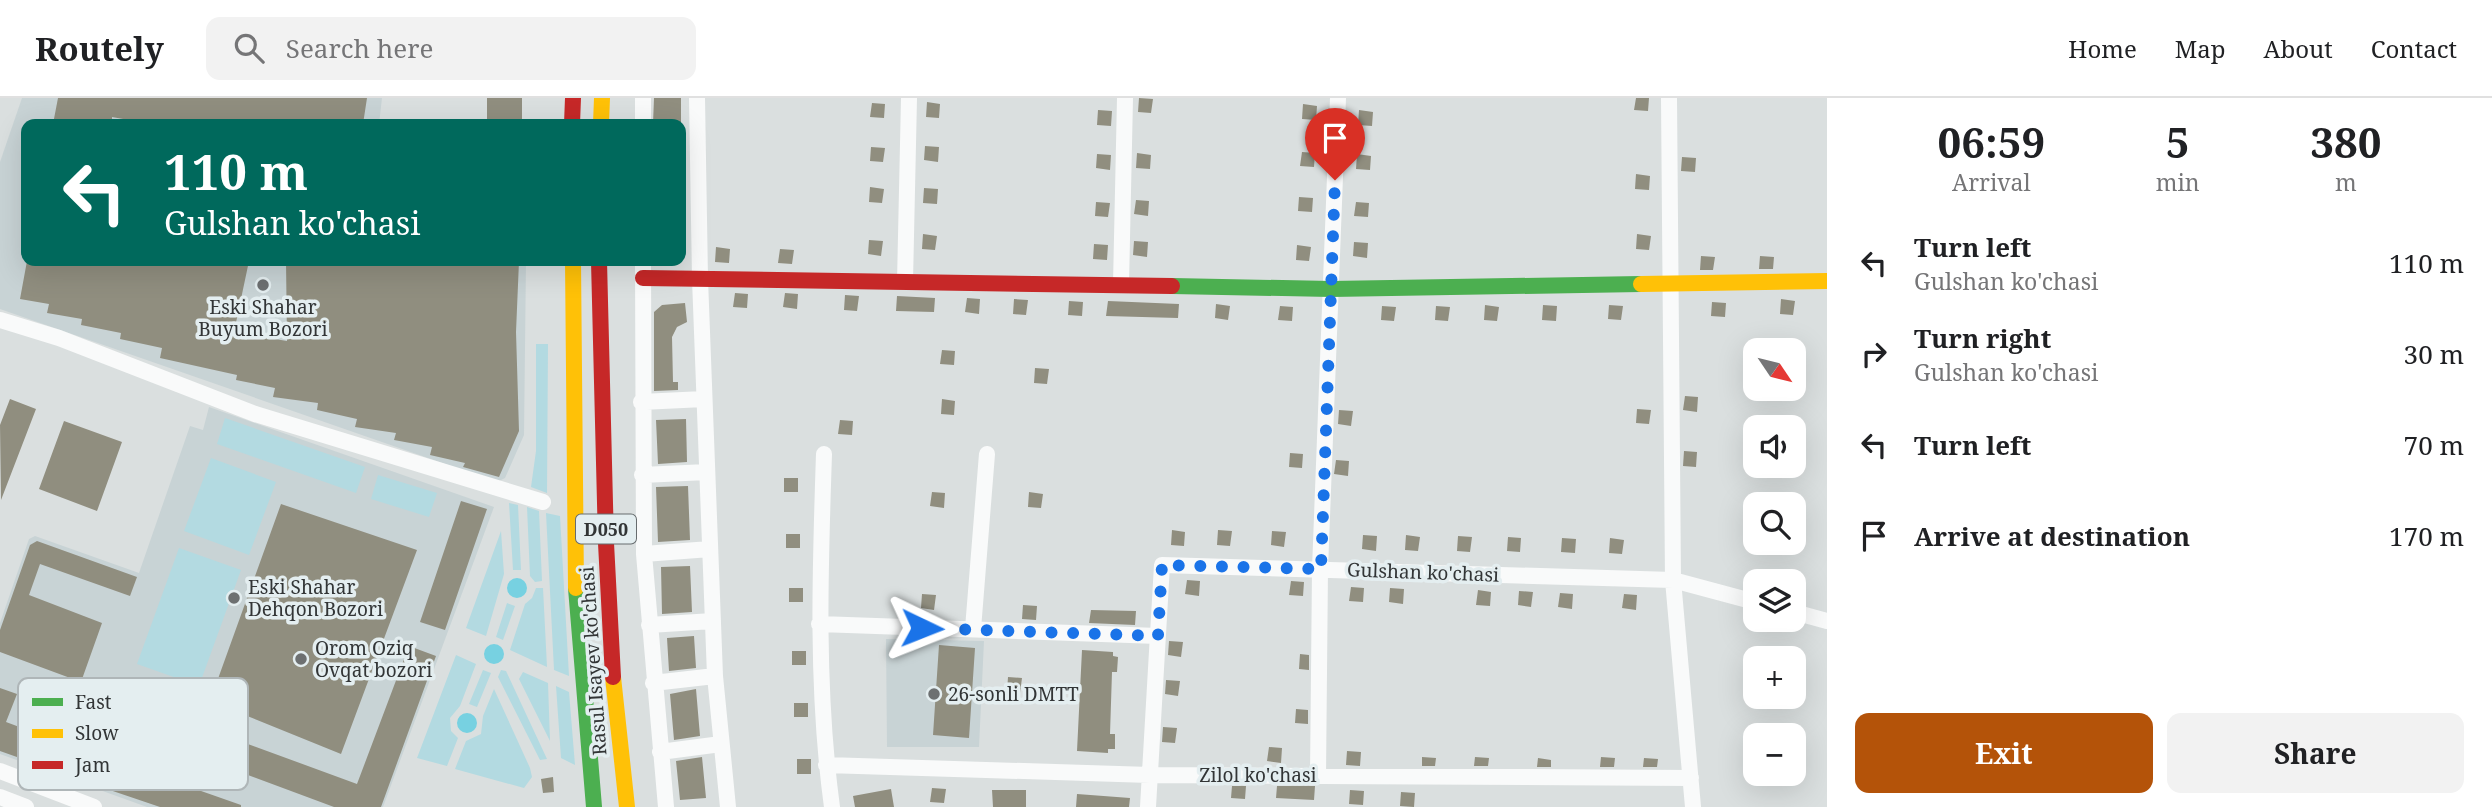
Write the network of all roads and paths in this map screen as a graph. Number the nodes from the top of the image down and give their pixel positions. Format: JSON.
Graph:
{"nodes":[{"id":1,"x":573,"y":98,"type":"edge"},
{"id":2,"x":602,"y":98,"type":"edge"},
{"id":3,"x":643,"y":98,"type":"edge"},
{"id":4,"x":697,"y":98,"type":"edge"},
{"id":5,"x":909,"y":98,"type":"edge"},
{"id":6,"x":1125,"y":98,"type":"edge"},
{"id":7,"x":1338,"y":98,"type":"edge"},
{"id":8,"x":1669,"y":98,"type":"edge"},
{"id":9,"x":572,"y":119,"type":"edge"},
{"id":10,"x":601,"y":119,"type":"edge"},
{"id":11,"x":643,"y":119,"type":"edge"},
{"id":12,"x":573,"y":266,"type":"edge"},
{"id":13,"x":599,"y":266,"type":"edge"},
{"id":14,"x":643,"y":266,"type":"edge"},
{"id":15,"x":643,"y":278,"type":"junction"},
{"id":16,"x":700,"y":279,"type":"junction"},
{"id":17,"x":1827,"y":281,"type":"edge"},
{"id":18,"x":905,"y":282,"type":"junction"},
{"id":19,"x":1121,"y":285,"type":"junction"},
{"id":20,"x":1670,"y":285,"type":"junction"},
{"id":21,"x":1331,"y":289,"type":"junction"},
{"id":22,"x":0,"y":320,"type":"edge"},
{"id":23,"x":704,"y":399,"type":"junction"},
{"id":24,"x":641,"y":402,"type":"junction"},
{"id":25,"x":824,"y":454,"type":"dead end"},
{"id":26,"x":987,"y":454,"type":"dead end"},
{"id":27,"x":707,"y":472,"type":"junction"},
{"id":28,"x":642,"y":475,"type":"junction"},
{"id":29,"x":543,"y":502,"type":"dead end"},
{"id":30,"x":710,"y":549,"type":"junction"},
{"id":31,"x":644,"y":554,"type":"junction"},
{"id":32,"x":1321,"y":569,"type":"junction"},
{"id":33,"x":1673,"y":580,"type":"junction"},
{"id":34,"x":1743,"y":599,"type":"edge"},
{"id":35,"x":1806,"y":615,"type":"edge"},
{"id":36,"x":713,"y":621,"type":"junction"},
{"id":37,"x":1827,"y":621,"type":"edge"},
{"id":38,"x":819,"y":624,"type":"junction"},
{"id":39,"x":649,"y":625,"type":"junction"},
{"id":40,"x":973,"y":629,"type":"junction"},
{"id":41,"x":1158,"y":636,"type":"junction"},
{"id":42,"x":715,"y":676,"type":"junction"},
{"id":43,"x":653,"y":683,"type":"junction"},
{"id":44,"x":722,"y":744,"type":"junction"},
{"id":45,"x":660,"y":752,"type":"junction"},
{"id":46,"x":826,"y":765,"type":"junction"},
{"id":47,"x":0,"y":771,"type":"edge"},
{"id":48,"x":1150,"y":775,"type":"junction"},
{"id":49,"x":1318,"y":776,"type":"junction"},
{"id":50,"x":18,"y":778,"type":"edge"},
{"id":51,"x":1690,"y":778,"type":"junction"},
{"id":52,"x":50,"y":790,"type":"edge"},
{"id":53,"x":0,"y":797,"type":"edge"},
{"id":54,"x":724,"y":806,"type":"edge"},
{"id":55,"x":26,"y":807,"type":"edge"},
{"id":56,"x":94,"y":807,"type":"edge"},
{"id":57,"x":594,"y":807,"type":"edge"},
{"id":58,"x":627,"y":807,"type":"edge"},
{"id":59,"x":666,"y":807,"type":"edge"},
{"id":60,"x":832,"y":807,"type":"edge"},
{"id":61,"x":1148,"y":807,"type":"edge"},
{"id":62,"x":1693,"y":807,"type":"edge"}],
"edges":[{"from":1,"to":9,"type":"street"},
{"from":2,"to":10,"type":"street"},
{"from":3,"to":11,"type":"street"},
{"from":4,"to":16,"type":"street"},
{"from":5,"to":18,"type":"street"},
{"from":6,"to":19,"type":"street"},
{"from":7,"to":21,"type":"street"},
{"from":8,"to":20,"type":"street"},
{"from":12,"to":57,"type":"street","name":"Rasul Isayev ko'chasi","number":"D050"},
{"from":13,"to":58,"type":"street","name":"Rasul Isayev ko'chasi","number":"D050"},
{"from":14,"to":15,"type":"street"},
{"from":15,"to":16,"type":"street"},
{"from":15,"to":24,"type":"street"},
{"from":16,"to":18,"type":"street"},
{"from":16,"to":23,"type":"street"},
{"from":17,"to":20,"type":"street"},
{"from":18,"to":19,"type":"street"},
{"from":19,"to":21,"type":"street"},
{"from":20,"to":21,"type":"street"},
{"from":20,"to":33,"type":"street"},
{"from":21,"to":32,"type":"street"},
{"from":22,"to":29,"type":"street"},
{"from":23,"to":24,"type":"street"},
{"from":23,"to":27,"type":"street"},
{"from":24,"to":28,"type":"street"},
{"from":25,"to":38,"type":"street"},
{"from":26,"to":40,"type":"street"},
{"from":27,"to":28,"type":"street"},
{"from":27,"to":30,"type":"street"},
{"from":28,"to":31,"type":"street"},
{"from":30,"to":31,"type":"street"},
{"from":30,"to":36,"type":"street"},
{"from":31,"to":39,"type":"street"},
{"from":32,"to":33,"type":"street","name":"Gulshan ko'chasi"},
{"from":32,"to":41,"type":"street","name":"Gulshan ko'chasi"},
{"from":32,"to":49,"type":"street"},
{"from":33,"to":34,"type":"street","name":"Gulshan ko'chasi"},
{"from":33,"to":51,"type":"street"},
{"from":35,"to":37,"type":"street"},
{"from":36,"to":39,"type":"street"},
{"from":36,"to":42,"type":"street"},
{"from":38,"to":40,"type":"street"},
{"from":38,"to":46,"type":"street"},
{"from":39,"to":43,"type":"street"},
{"from":40,"to":41,"type":"street"},
{"from":41,"to":48,"type":"street","name":"Gulshan ko'chasi"},
{"from":42,"to":43,"type":"street"},
{"from":42,"to":44,"type":"street"},
{"from":43,"to":45,"type":"street"},
{"from":44,"to":45,"type":"street"},
{"from":44,"to":54,"type":"street"},
{"from":45,"to":59,"type":"street"},
{"from":46,"to":48,"type":"street","name":"Zilol ko'chasi"},
{"from":46,"to":60,"type":"street"},
{"from":47,"to":50,"type":"street"},
{"from":48,"to":49,"type":"street","name":"Zilol ko'chasi"},
{"from":48,"to":61,"type":"street","name":"Gulshan ko'chasi"},
{"from":49,"to":51,"type":"street","name":"Zilol ko'chasi"},
{"from":51,"to":62,"type":"street"},
{"from":52,"to":56,"type":"street"},
{"from":53,"to":55,"type":"street"}]}
